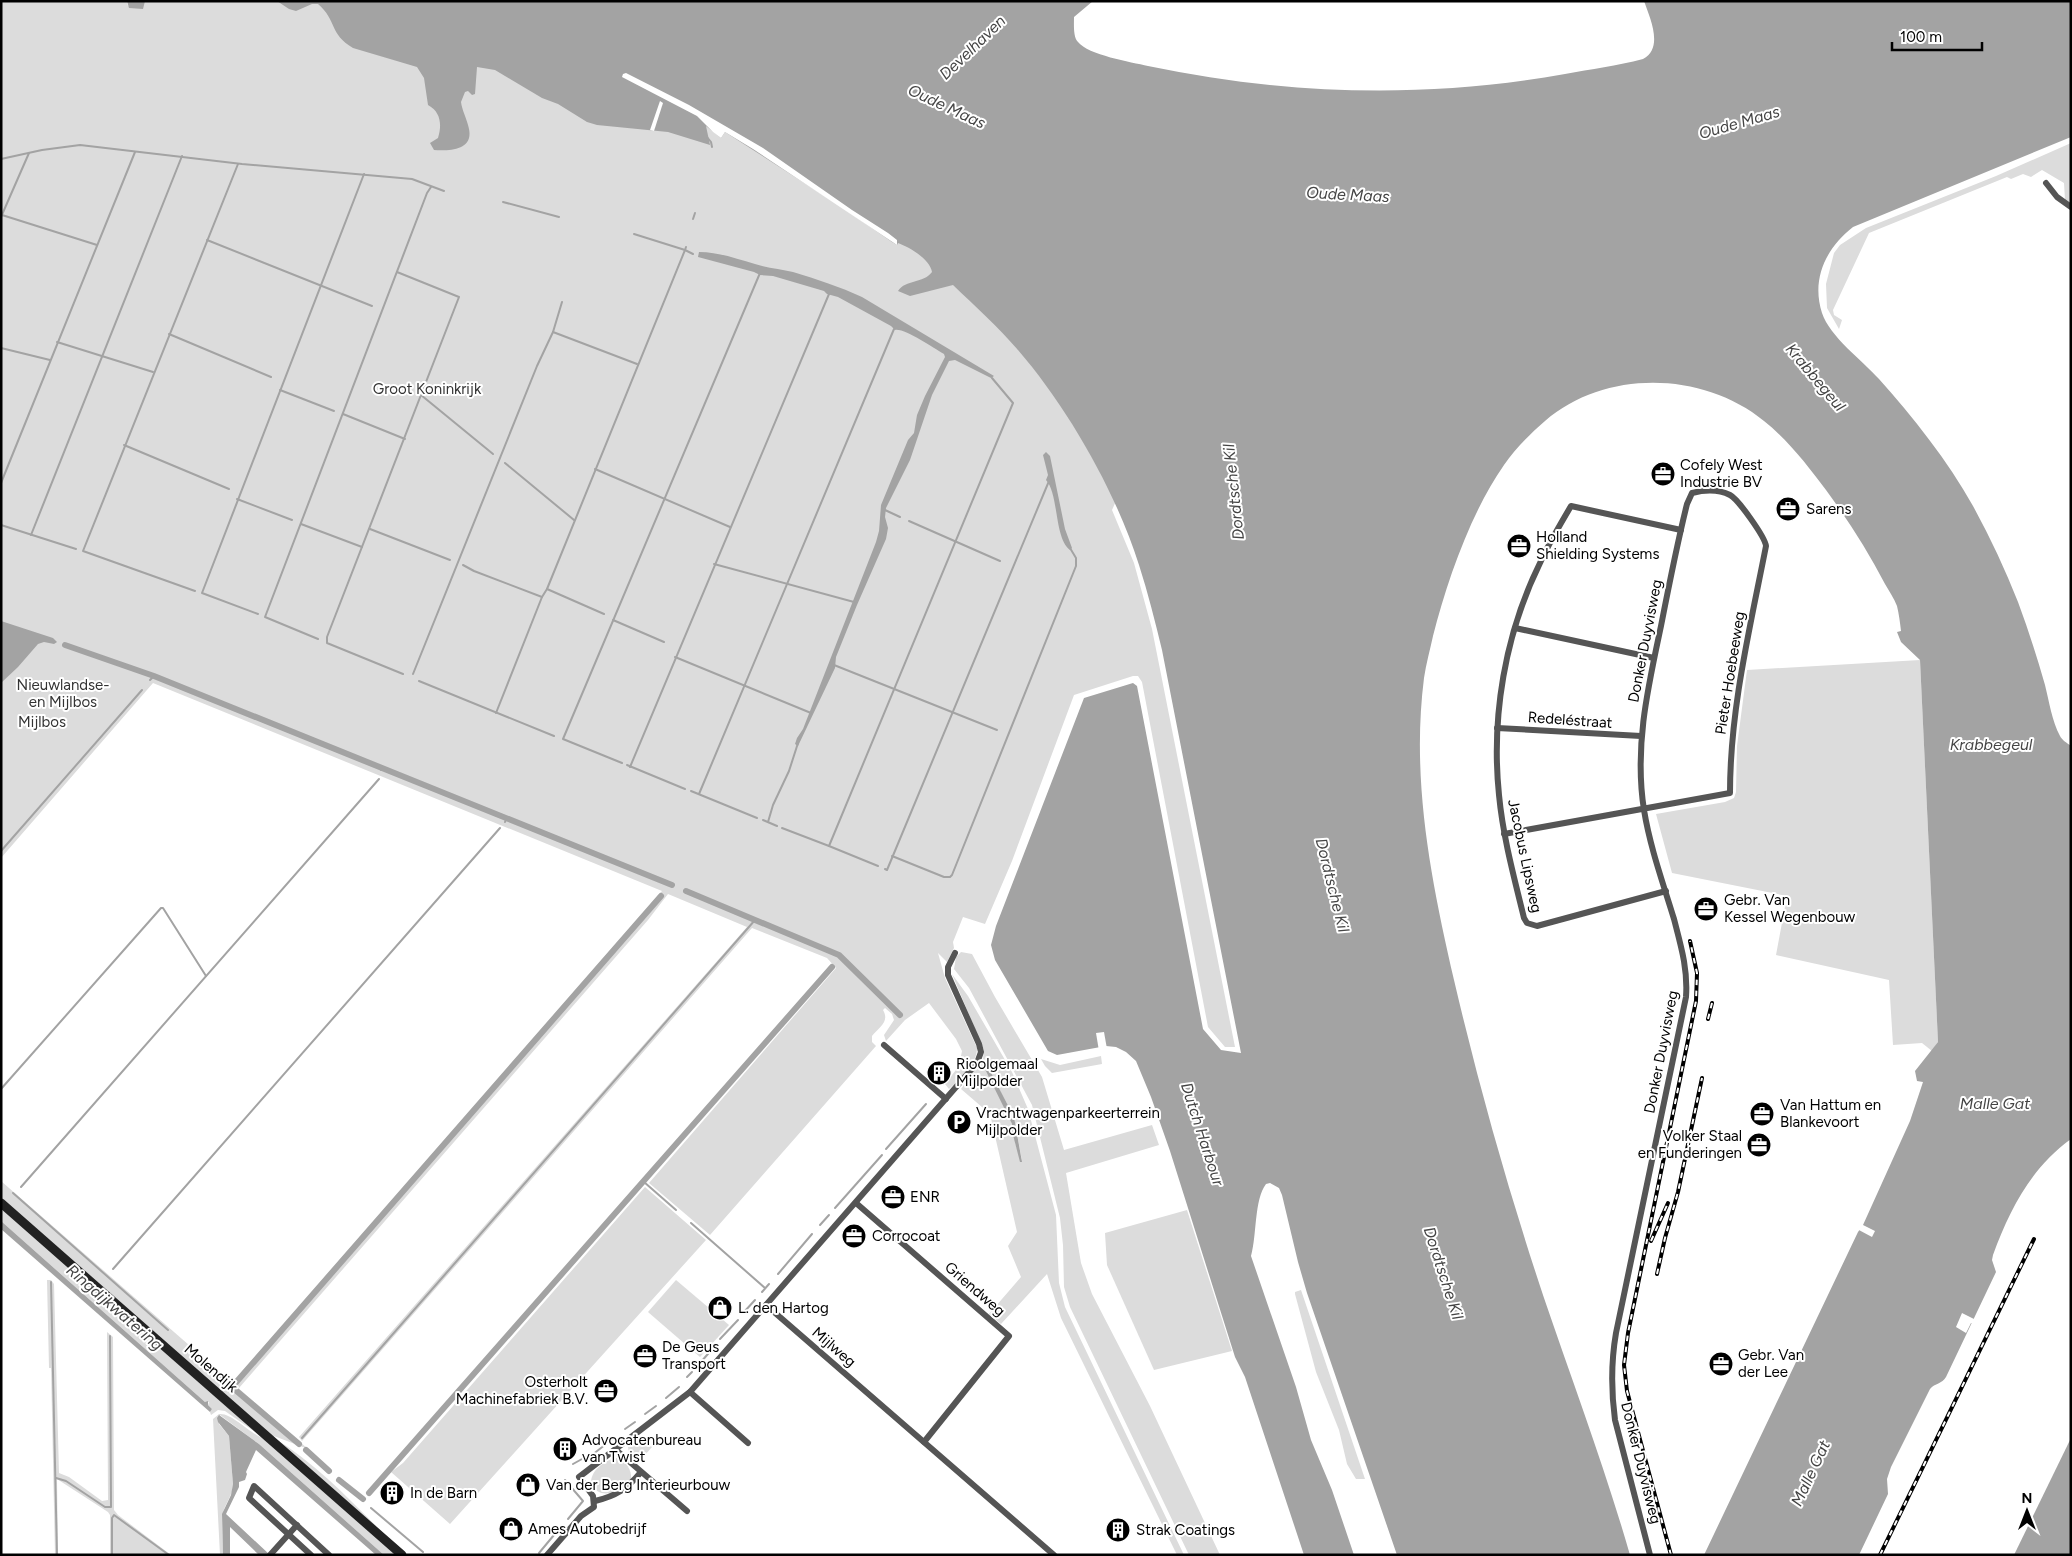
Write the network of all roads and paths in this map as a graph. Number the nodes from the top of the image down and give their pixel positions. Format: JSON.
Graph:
{"nodes":[{"id":1,"x":2046,"y":183,"type":"dead end"},
{"id":2,"x":2071,"y":207,"type":"edge"},
{"id":3,"x":1718,"y":492,"type":"joint"},
{"id":4,"x":1681,"y":530,"type":"junction"},
{"id":5,"x":1515,"y":628,"type":"junction"},
{"id":6,"x":1654,"y":658,"type":"junction"},
{"id":7,"x":1497,"y":728,"type":"junction"},
{"id":8,"x":1641,"y":736,"type":"junction"},
{"id":9,"x":1644,"y":810,"type":"junction"},
{"id":10,"x":1504,"y":834,"type":"junction"},
{"id":11,"x":1666,"y":891,"type":"junction"},
{"id":12,"x":954,"y":953,"type":"dead end"},
{"id":13,"x":884,"y":1045,"type":"dead end"},
{"id":14,"x":946,"y":1099,"type":"junction"},
{"id":15,"x":1,"y":1203,"type":"edge"},
{"id":16,"x":856,"y":1203,"type":"junction"},
{"id":17,"x":766,"y":1305,"type":"junction"},
{"id":18,"x":690,"y":1392,"type":"junction"},
{"id":19,"x":924,"y":1442,"type":"junction"},
{"id":20,"x":748,"y":1443,"type":"dead end"},
{"id":21,"x":616,"y":1450,"type":"junction"},
{"id":22,"x":641,"y":1472,"type":"junction"},
{"id":23,"x":595,"y":1502,"type":"junction"},
{"id":24,"x":687,"y":1511,"type":"dead end"},
{"id":25,"x":297,"y":1525,"type":"junction"},
{"id":26,"x":289,"y":1534,"type":"junction"},
{"id":27,"x":270,"y":1554,"type":"edge"},
{"id":28,"x":327,"y":1554,"type":"edge"},
{"id":29,"x":311,"y":1555,"type":"edge"},
{"id":30,"x":402,"y":1555,"type":"edge"},
{"id":31,"x":547,"y":1555,"type":"edge"},
{"id":32,"x":1054,"y":1555,"type":"edge"},
{"id":33,"x":1650,"y":1555,"type":"edge"}],
"edges":[{"from":1,"to":2,"type":"street"},
{"from":3,"to":4,"type":"street","name":"Donker Duyvisweg"},
{"from":3,"to":9,"type":"street","name":"Pieter Hoebeeweg"},
{"from":4,"to":5,"type":"street","name":"Jacobus Lipsweg"},
{"from":4,"to":6,"type":"street","name":"Donker Duyvisweg"},
{"from":5,"to":6,"type":"street"},
{"from":5,"to":7,"type":"street","name":"Jacobus Lipsweg"},
{"from":6,"to":8,"type":"street","name":"Donker Duyvisweg"},
{"from":7,"to":8,"type":"street","name":"Redeléstraat"},
{"from":7,"to":10,"type":"street","name":"Jacobus Lipsweg"},
{"from":8,"to":9,"type":"street","name":"Donker Duyvisweg"},
{"from":9,"to":10,"type":"street"},
{"from":9,"to":11,"type":"street","name":"Donker Duyvisweg"},
{"from":10,"to":11,"type":"street","name":"Jacobus Lipsweg"},
{"from":11,"to":33,"type":"street","name":"Donker Duyvisweg"},
{"from":12,"to":14,"type":"street"},
{"from":13,"to":14,"type":"street"},
{"from":14,"to":16,"type":"street"},
{"from":15,"to":30,"type":"street","name":"Molendijk"},
{"from":16,"to":17,"type":"street"},
{"from":16,"to":19,"type":"street","name":"Griendweg"},
{"from":17,"to":18,"type":"street"},
{"from":17,"to":19,"type":"street","name":"Mijlweg"},
{"from":18,"to":20,"type":"street"},
{"from":18,"to":21,"type":"street"},
{"from":19,"to":32,"type":"street","name":"Mijlweg"},
{"from":21,"to":22,"type":"street"},
{"from":21,"to":23,"type":"street"},
{"from":22,"to":23,"type":"street"},
{"from":22,"to":24,"type":"street"},
{"from":23,"to":31,"type":"street"},
{"from":25,"to":26,"type":"street"},
{"from":25,"to":26,"type":"street"},
{"from":25,"to":28,"type":"street"},
{"from":26,"to":27,"type":"street"},
{"from":26,"to":29,"type":"street"}]}
